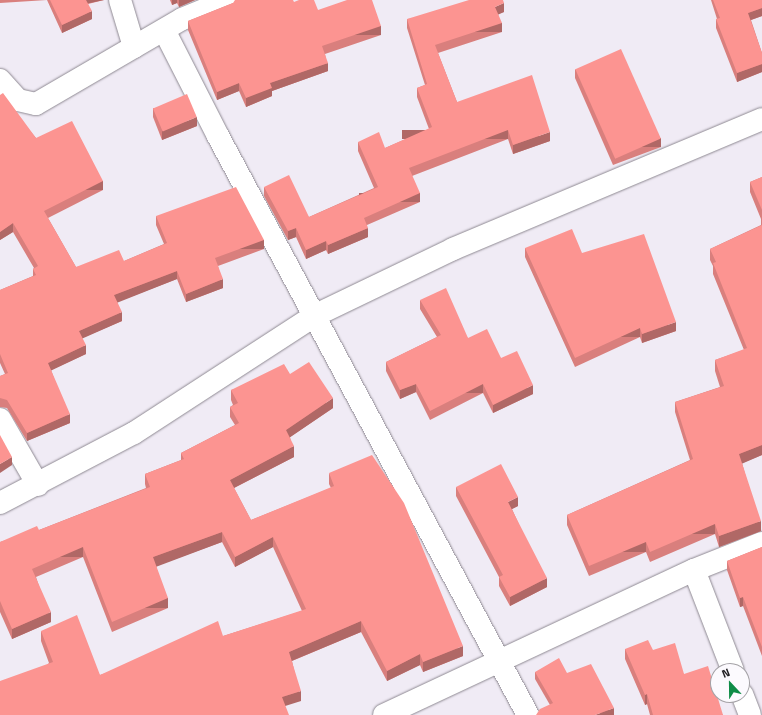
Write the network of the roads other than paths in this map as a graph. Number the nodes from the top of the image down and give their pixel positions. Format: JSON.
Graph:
{"nodes":[{"id":1,"x":120,"y":0,"type":"edge"},
{"id":2,"x":228,"y":0,"type":"edge"},
{"id":3,"x":164,"y":30,"type":"junction"},
{"id":4,"x":134,"y":47,"type":"junction"},
{"id":5,"x":0,"y":80,"type":"edge"},
{"id":6,"x":762,"y":119,"type":"edge"},
{"id":7,"x":316,"y":315,"type":"junction"},
{"id":8,"x":0,"y":419,"type":"edge"},
{"id":9,"x":38,"y":485,"type":"junction"},
{"id":10,"x":0,"y":503,"type":"edge"},
{"id":11,"x":762,"y":543,"type":"edge"},
{"id":12,"x":694,"y":570,"type":"junction"},
{"id":13,"x":500,"y":662,"type":"junction"},
{"id":14,"x":730,"y":663,"type":"edge"},
{"id":15,"x":745,"y":703,"type":"edge"},
{"id":16,"x":384,"y":715,"type":"edge"},
{"id":17,"x":528,"y":715,"type":"edge"},
{"id":18,"x":750,"y":715,"type":"edge"}],
"edges":[{"from":1,"to":4,"type":"street"},
{"from":2,"to":3,"type":"street"},
{"from":3,"to":4,"type":"street"},
{"from":3,"to":7,"type":"street"},
{"from":4,"to":5,"type":"street"},
{"from":6,"to":7,"type":"street"},
{"from":7,"to":9,"type":"street"},
{"from":7,"to":13,"type":"street"},
{"from":8,"to":9,"type":"street"},
{"from":9,"to":10,"type":"street"},
{"from":11,"to":12,"type":"street"},
{"from":12,"to":13,"type":"street"},
{"from":12,"to":14,"type":"street"},
{"from":13,"to":16,"type":"street"},
{"from":13,"to":17,"type":"street"},
{"from":15,"to":18,"type":"street"}]}
